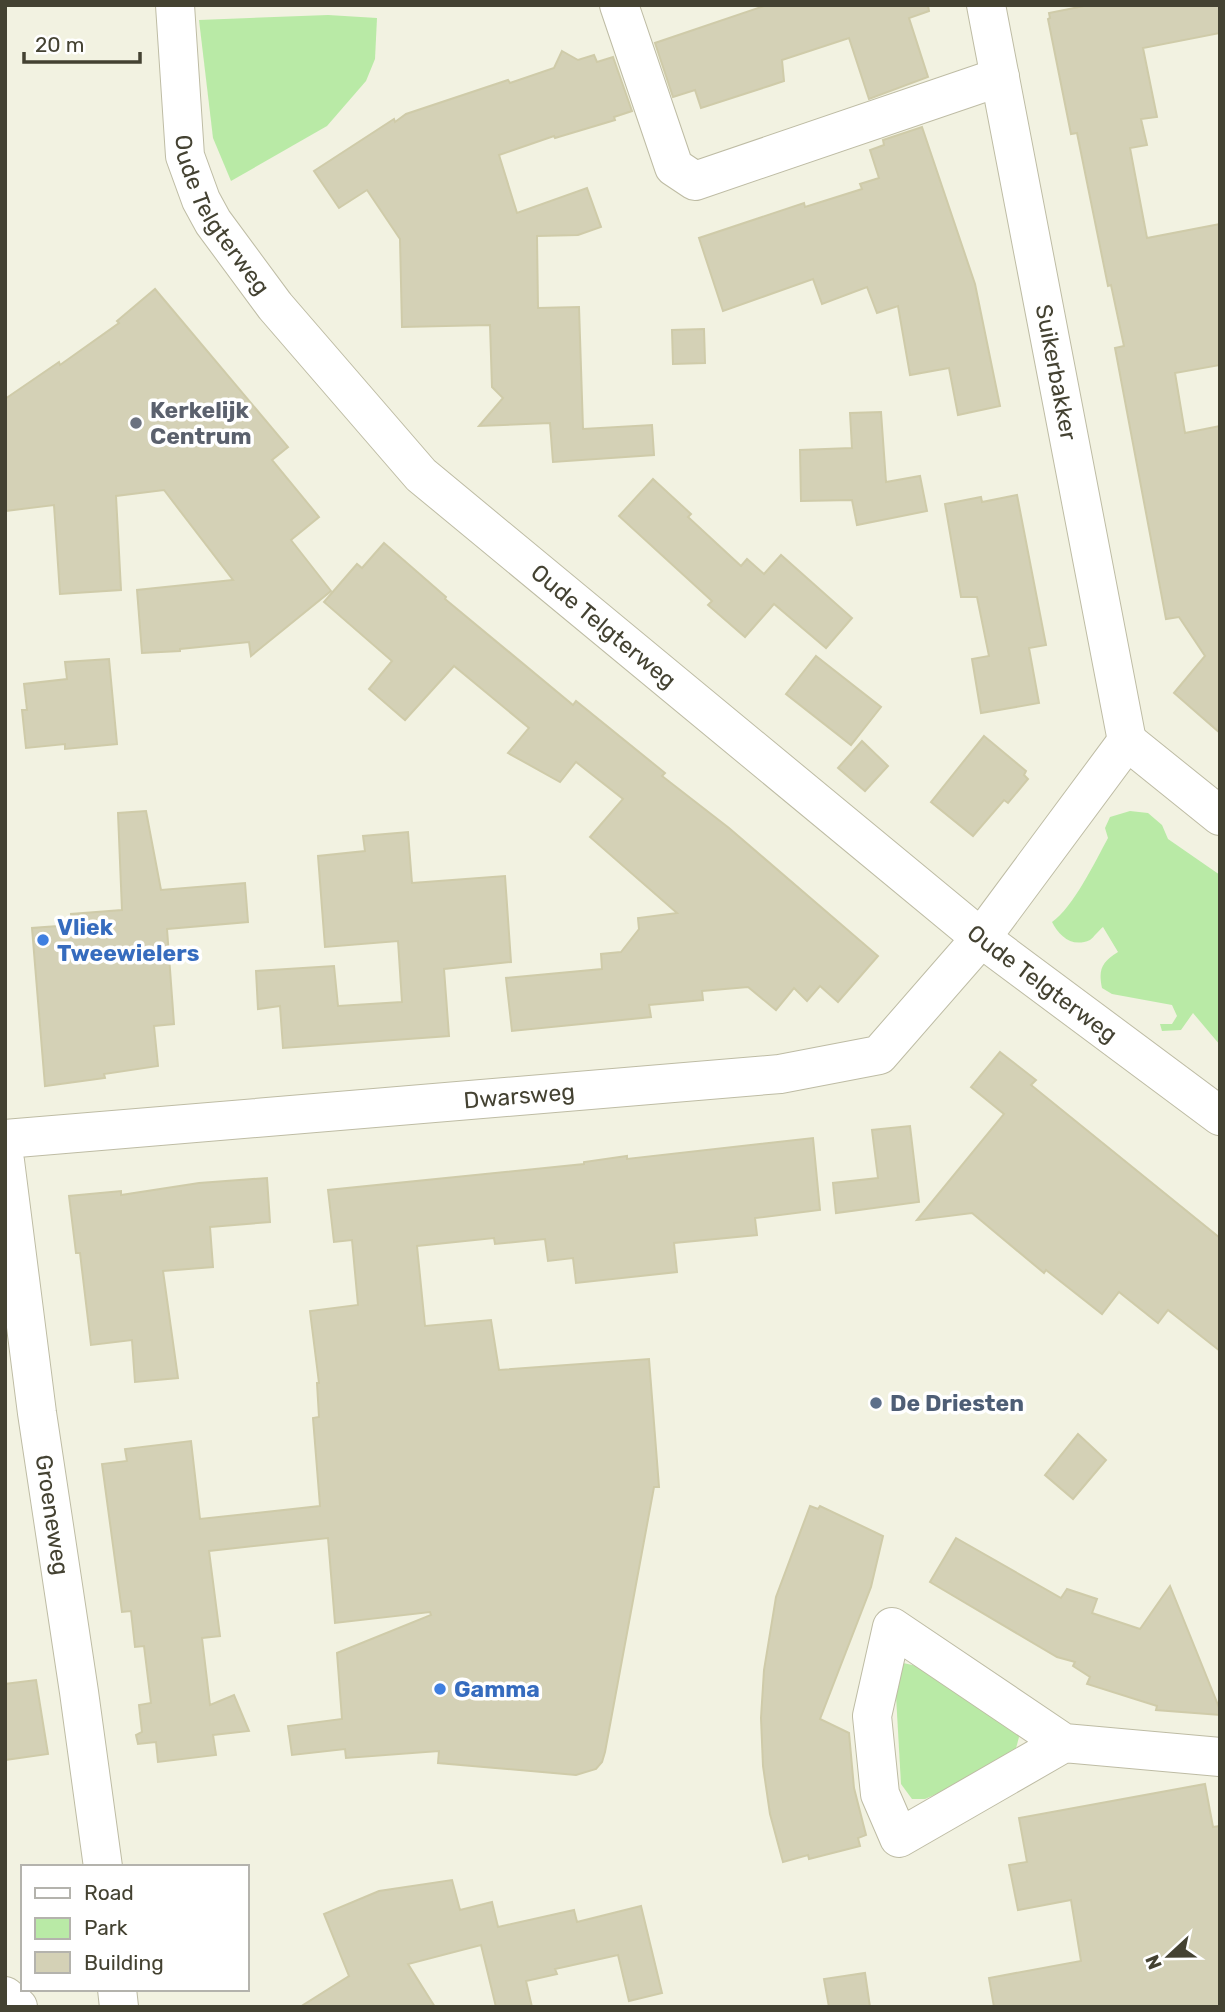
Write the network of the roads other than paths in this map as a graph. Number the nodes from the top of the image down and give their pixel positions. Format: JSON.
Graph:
{"nodes":[{"id":1,"x":175,"y":5,"type":"edge"},
{"id":2,"x":619,"y":5,"type":"edge"},
{"id":3,"x":986,"y":5,"type":"edge"},
{"id":4,"x":1000,"y":77,"type":"junction"},
{"id":5,"x":1127,"y":741,"type":"junction"},
{"id":6,"x":1220,"y":816,"type":"edge"},
{"id":7,"x":981,"y":938,"type":"junction"},
{"id":8,"x":1220,"y":1115,"type":"edge"},
{"id":9,"x":5,"y":1139,"type":"edge"},
{"id":10,"x":5,"y":1161,"type":"edge"},
{"id":11,"x":1064,"y":1743,"type":"junction"},
{"id":12,"x":1220,"y":1756,"type":"edge"},
{"id":13,"x":103,"y":1865,"type":"edge"},
{"id":14,"x":5,"y":1996,"type":"edge"},
{"id":15,"x":18,"y":2007,"type":"edge"}],
"edges":[{"from":1,"to":7,"type":"street","name":"Oude Telgterweg"},
{"from":2,"to":4,"type":"street"},
{"from":3,"to":4,"type":"street","name":"Suikerbakker"},
{"from":4,"to":5,"type":"street","name":"Suikerbakker"},
{"from":5,"to":6,"type":"street"},
{"from":5,"to":7,"type":"street"},
{"from":7,"to":8,"type":"street","name":"Oude Telgterweg"},
{"from":7,"to":9,"type":"street","name":"Dwarsweg"},
{"from":10,"to":13,"type":"street","name":"Groeneweg"},
{"from":11,"to":11,"type":"street"},
{"from":11,"to":12,"type":"street"},
{"from":14,"to":15,"type":"street"}]}
